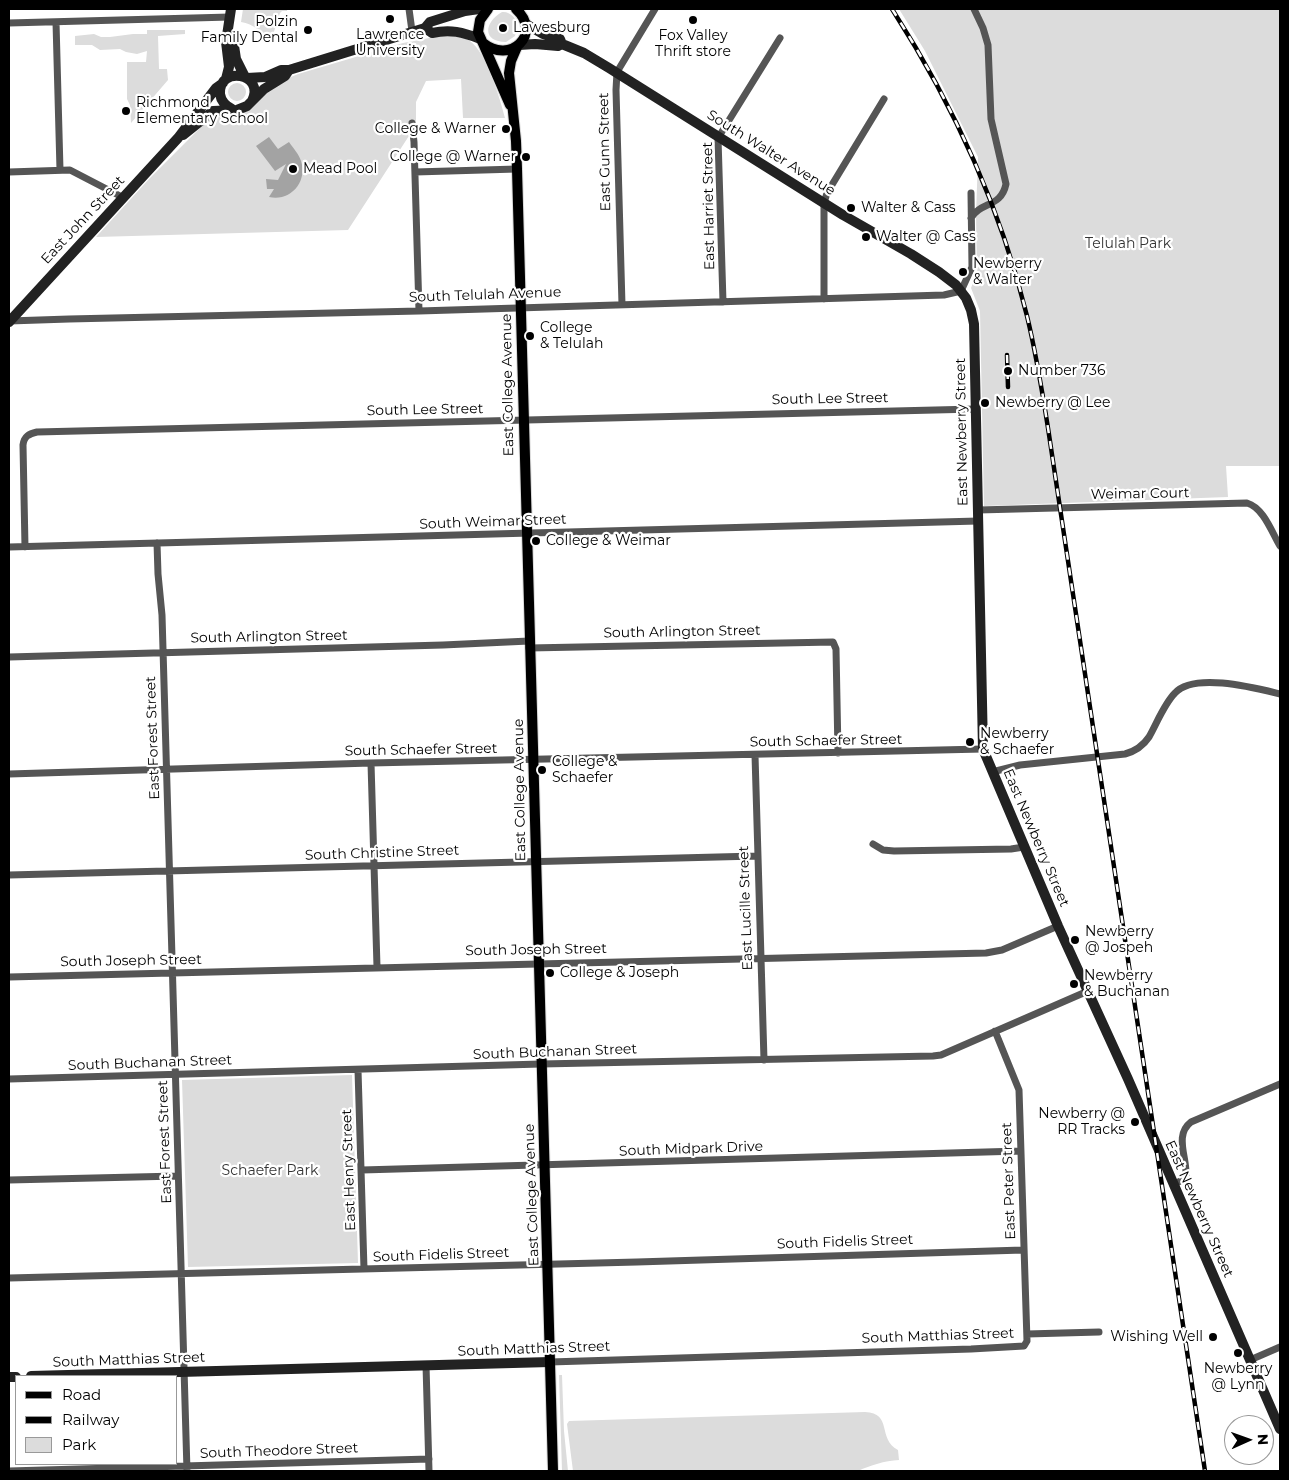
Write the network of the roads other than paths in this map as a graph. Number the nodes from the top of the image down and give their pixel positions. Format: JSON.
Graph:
{"nodes":[{"id":1,"x":409,"y":9,"type":"edge"},
{"id":2,"x":479,"y":9,"type":"edge"},
{"id":3,"x":488,"y":9,"type":"edge"},
{"id":4,"x":516,"y":9,"type":"edge"},
{"id":5,"x":525,"y":9,"type":"edge"},
{"id":6,"x":655,"y":9,"type":"edge"},
{"id":7,"x":974,"y":9,"type":"edge"},
{"id":8,"x":230,"y":18,"type":"edge"},
{"id":9,"x":56,"y":22,"type":"junction"},
{"id":10,"x":525,"y":22,"type":"junction"},
{"id":11,"x":9,"y":24,"type":"edge"},
{"id":12,"x":425,"y":28,"type":"junction"},
{"id":13,"x":412,"y":31,"type":"junction"},
{"id":14,"x":780,"y":38,"type":"dead end"},
{"id":15,"x":481,"y":40,"type":"junction"},
{"id":16,"x":562,"y":44,"type":"junction"},
{"id":17,"x":518,"y":46,"type":"junction"},
{"id":18,"x":289,"y":70,"type":"junction"},
{"id":19,"x":617,"y":72,"type":"junction"},
{"id":20,"x":246,"y":78,"type":"junction"},
{"id":21,"x":225,"y":81,"type":"junction"},
{"id":22,"x":884,"y":99,"type":"dead end"},
{"id":23,"x":251,"y":102,"type":"junction"},
{"id":24,"x":512,"y":108,"type":"junction"},
{"id":25,"x":232,"y":109,"type":"junction"},
{"id":26,"x":412,"y":123,"type":"dead end"},
{"id":27,"x":178,"y":138,"type":"junction"},
{"id":28,"x":718,"y":138,"type":"junction"},
{"id":29,"x":517,"y":169,"type":"junction"},
{"id":30,"x":60,"y":170,"type":"junction"},
{"id":31,"x":9,"y":172,"type":"edge"},
{"id":32,"x":415,"y":172,"type":"junction"},
{"id":33,"x":971,"y":193,"type":"dead end"},
{"id":34,"x":122,"y":198,"type":"junction"},
{"id":35,"x":824,"y":203,"type":"junction"},
{"id":36,"x":971,"y":218,"type":"junction"},
{"id":37,"x":961,"y":292,"type":"junction"},
{"id":38,"x":824,"y":299,"type":"junction"},
{"id":39,"x":723,"y":302,"type":"junction"},
{"id":40,"x":622,"y":305,"type":"junction"},
{"id":41,"x":520,"y":307,"type":"junction"},
{"id":42,"x":420,"y":311,"type":"junction"},
{"id":43,"x":9,"y":321,"type":"edge"},
{"id":44,"x":976,"y":409,"type":"junction"},
{"id":45,"x":523,"y":420,"type":"junction"},
{"id":46,"x":978,"y":515,"type":"junction"},
{"id":47,"x":526,"y":533,"type":"junction"},
{"id":48,"x":157,"y":543,"type":"junction"},
{"id":49,"x":1280,"y":546,"type":"edge"},
{"id":50,"x":9,"y":547,"type":"edge"},
{"id":51,"x":25,"y":547,"type":"junction"},
{"id":52,"x":529,"y":645,"type":"junction"},
{"id":53,"x":163,"y":652,"type":"junction"},
{"id":54,"x":9,"y":657,"type":"edge"},
{"id":55,"x":1280,"y":694,"type":"edge"},
{"id":56,"x":984,"y":749,"type":"junction"},
{"id":57,"x":838,"y":753,"type":"junction"},
{"id":58,"x":755,"y":755,"type":"junction"},
{"id":59,"x":533,"y":760,"type":"junction"},
{"id":60,"x":371,"y":763,"type":"junction"},
{"id":61,"x":166,"y":770,"type":"junction"},
{"id":62,"x":992,"y":772,"type":"junction"},
{"id":63,"x":9,"y":774,"type":"edge"},
{"id":64,"x":873,"y":844,"type":"dead end"},
{"id":65,"x":1024,"y":847,"type":"junction"},
{"id":66,"x":757,"y":856,"type":"junction"},
{"id":67,"x":535,"y":862,"type":"junction"},
{"id":68,"x":373,"y":866,"type":"junction"},
{"id":69,"x":169,"y":871,"type":"junction"},
{"id":70,"x":9,"y":876,"type":"edge"},
{"id":71,"x":1058,"y":926,"type":"junction"},
{"id":72,"x":761,"y":958,"type":"junction"},
{"id":73,"x":539,"y":963,"type":"junction"},
{"id":74,"x":377,"y":967,"type":"junction"},
{"id":75,"x":172,"y":973,"type":"junction"},
{"id":76,"x":9,"y":977,"type":"edge"},
{"id":77,"x":1088,"y":991,"type":"junction"},
{"id":78,"x":995,"y":1032,"type":"junction"},
{"id":79,"x":764,"y":1060,"type":"junction"},
{"id":80,"x":541,"y":1064,"type":"junction"},
{"id":81,"x":358,"y":1070,"type":"junction"},
{"id":82,"x":175,"y":1074,"type":"junction"},
{"id":83,"x":9,"y":1079,"type":"edge"},
{"id":84,"x":1280,"y":1084,"type":"edge"},
{"id":85,"x":1020,"y":1152,"type":"junction"},
{"id":86,"x":544,"y":1166,"type":"junction"},
{"id":87,"x":362,"y":1170,"type":"junction"},
{"id":88,"x":178,"y":1176,"type":"junction"},
{"id":89,"x":9,"y":1180,"type":"edge"},
{"id":90,"x":1173,"y":1185,"type":"junction"},
{"id":91,"x":1023,"y":1250,"type":"junction"},
{"id":92,"x":548,"y":1264,"type":"junction"},
{"id":93,"x":364,"y":1269,"type":"junction"},
{"id":94,"x":181,"y":1273,"type":"junction"},
{"id":95,"x":9,"y":1278,"type":"edge"},
{"id":96,"x":1099,"y":1332,"type":"dead end"},
{"id":97,"x":1026,"y":1334,"type":"junction"},
{"id":98,"x":1280,"y":1348,"type":"edge"},
{"id":99,"x":1250,"y":1360,"type":"junction"},
{"id":100,"x":550,"y":1362,"type":"junction"},
{"id":101,"x":426,"y":1366,"type":"junction"},
{"id":102,"x":184,"y":1372,"type":"junction"},
{"id":103,"x":69,"y":1375,"type":"edge"},
{"id":104,"x":1280,"y":1430,"type":"edge"},
{"id":105,"x":429,"y":1459,"type":"junction"},
{"id":106,"x":187,"y":1469,"type":"edge"},
{"id":107,"x":9,"y":1471,"type":"edge"},
{"id":108,"x":430,"y":1471,"type":"edge"},
{"id":109,"x":553,"y":1471,"type":"edge"}],
"edges":[{"from":1,"to":13,"type":"street"},
{"from":2,"to":12,"type":"main road"},
{"from":3,"to":15,"type":"main road"},
{"from":4,"to":10,"type":"main road"},
{"from":5,"to":10,"type":"main road"},
{"from":6,"to":19,"type":"street","name":"East Gunn Street"},
{"from":7,"to":36,"type":"street"},
{"from":8,"to":9,"type":"street"},
{"from":8,"to":20,"type":"main road"},
{"from":8,"to":21,"type":"main road"},
{"from":9,"to":11,"type":"street"},
{"from":9,"to":30,"type":"street"},
{"from":10,"to":16,"type":"main road","name":"South Walter Avenue"},
{"from":10,"to":17,"type":"main road","name":"East College Avenue"},
{"from":12,"to":13,"type":"main road"},
{"from":12,"to":15,"type":"main road"},
{"from":13,"to":18,"type":"main road"},
{"from":14,"to":28,"type":"street","name":"East Harriet Street"},
{"from":15,"to":17,"type":"main road"},
{"from":15,"to":24,"type":"main road","name":"East College Avenue"},
{"from":16,"to":17,"type":"main road","name":"South Walter Avenue"},
{"from":16,"to":19,"type":"main road","name":"South Walter Avenue"},
{"from":17,"to":24,"type":"main road","name":"East College Avenue"},
{"from":18,"to":20,"type":"main road"},
{"from":18,"to":23,"type":"main road"},
{"from":19,"to":28,"type":"main road","name":"South Walter Avenue"},
{"from":19,"to":40,"type":"street","name":"East Gunn Street"},
{"from":20,"to":21,"type":"main road"},
{"from":20,"to":23,"type":"main road"},
{"from":21,"to":25,"type":"main road"},
{"from":21,"to":27,"type":"main road","name":"East John Street"},
{"from":22,"to":35,"type":"street"},
{"from":23,"to":25,"type":"main road"},
{"from":24,"to":29,"type":"main road","name":"East College Avenue"},
{"from":25,"to":27,"type":"main road","name":"East John Street"},
{"from":26,"to":32,"type":"street"},
{"from":27,"to":34,"type":"main road","name":"East John Street"},
{"from":28,"to":35,"type":"main road","name":"South Walter Avenue"},
{"from":28,"to":39,"type":"street","name":"East Harriet Street"},
{"from":29,"to":32,"type":"street"},
{"from":29,"to":41,"type":"main road","name":"East College Avenue"},
{"from":30,"to":31,"type":"street"},
{"from":30,"to":34,"type":"street"},
{"from":32,"to":42,"type":"street"},
{"from":33,"to":36,"type":"street"},
{"from":34,"to":43,"type":"main road","name":"East John Street"},
{"from":35,"to":37,"type":"main road","name":"South Walter Avenue"},
{"from":35,"to":38,"type":"street"},
{"from":36,"to":37,"type":"street"},
{"from":37,"to":38,"type":"street","name":"South Telulah Avenue"},
{"from":37,"to":44,"type":"main road","name":"East Newberry Street"},
{"from":38,"to":39,"type":"street","name":"South Telulah Avenue"},
{"from":39,"to":40,"type":"street","name":"South Telulah Avenue"},
{"from":40,"to":41,"type":"street","name":"South Telulah Avenue"},
{"from":41,"to":42,"type":"street","name":"South Telulah Avenue"},
{"from":41,"to":45,"type":"main road","name":"East College Avenue"},
{"from":42,"to":43,"type":"street","name":"South Telulah Avenue"},
{"from":44,"to":45,"type":"street","name":"South Lee Street"},
{"from":44,"to":46,"type":"main road","name":"East Newberry Street"},
{"from":45,"to":47,"type":"main road","name":"East College Avenue"},
{"from":45,"to":51,"type":"street","name":"South Lee Street"},
{"from":46,"to":47,"type":"street","name":"South Weimar Street"},
{"from":46,"to":49,"type":"street","name":"Weimar Court"},
{"from":46,"to":56,"type":"main road","name":"East Newberry Street"},
{"from":47,"to":48,"type":"street","name":"South Weimar Street"},
{"from":47,"to":52,"type":"main road","name":"East College Avenue"},
{"from":48,"to":51,"type":"street","name":"South Weimar Street"},
{"from":48,"to":53,"type":"street","name":"East Forest Street"},
{"from":50,"to":51,"type":"street","name":"South Weimar Street"},
{"from":52,"to":53,"type":"street","name":"South Arlington Street"},
{"from":52,"to":57,"type":"street","name":"South Arlington Street"},
{"from":52,"to":59,"type":"main road","name":"East College Avenue"},
{"from":53,"to":54,"type":"street","name":"South Arlington Street"},
{"from":53,"to":61,"type":"street","name":"East Forest Street"},
{"from":55,"to":62,"type":"street"},
{"from":56,"to":57,"type":"street","name":"South Schaefer Street"},
{"from":56,"to":62,"type":"main road","name":"East Newberry Street"},
{"from":57,"to":58,"type":"street","name":"South Schaefer Street"},
{"from":58,"to":59,"type":"street","name":"South Schaefer Street"},
{"from":58,"to":66,"type":"street","name":"East Lucille Street"},
{"from":59,"to":60,"type":"street","name":"South Schaefer Street"},
{"from":59,"to":67,"type":"main road","name":"East College Avenue"},
{"from":60,"to":61,"type":"street","name":"South Schaefer Street"},
{"from":60,"to":68,"type":"street"},
{"from":61,"to":63,"type":"street","name":"South Schaefer Street"},
{"from":61,"to":69,"type":"street","name":"East Forest Street"},
{"from":62,"to":65,"type":"main road","name":"East Newberry Street"},
{"from":64,"to":65,"type":"street"},
{"from":65,"to":71,"type":"main road","name":"East Newberry Street"},
{"from":66,"to":67,"type":"street","name":"South Christine Street"},
{"from":66,"to":72,"type":"street","name":"East Lucille Street"},
{"from":67,"to":68,"type":"street","name":"South Christine Street"},
{"from":67,"to":73,"type":"main road","name":"East College Avenue"},
{"from":68,"to":69,"type":"street","name":"South Christine Street"},
{"from":68,"to":74,"type":"street"},
{"from":69,"to":70,"type":"street","name":"South Christine Street"},
{"from":69,"to":75,"type":"street","name":"East Forest Street"},
{"from":71,"to":72,"type":"street","name":"South Joseph Street"},
{"from":71,"to":77,"type":"main road","name":"East Newberry Street"},
{"from":72,"to":73,"type":"street","name":"South Joseph Street"},
{"from":72,"to":79,"type":"street","name":"East Lucille Street"},
{"from":73,"to":74,"type":"street","name":"South Joseph Street"},
{"from":73,"to":80,"type":"main road","name":"East College Avenue"},
{"from":74,"to":75,"type":"street","name":"South Joseph Street"},
{"from":75,"to":76,"type":"street","name":"South Joseph Street"},
{"from":75,"to":82,"type":"street","name":"East Forest Street"},
{"from":77,"to":78,"type":"street","name":"South Buchanan Street"},
{"from":77,"to":90,"type":"main road","name":"East Newberry Street"},
{"from":78,"to":79,"type":"street","name":"South Buchanan Street"},
{"from":78,"to":85,"type":"street","name":"East Peter Street"},
{"from":79,"to":80,"type":"street","name":"South Buchanan Street"},
{"from":80,"to":81,"type":"street","name":"South Buchanan Street"},
{"from":80,"to":86,"type":"main road","name":"East College Avenue"},
{"from":81,"to":82,"type":"street","name":"South Buchanan Street"},
{"from":81,"to":87,"type":"street","name":"East Henry Street"},
{"from":82,"to":83,"type":"street","name":"South Buchanan Street"},
{"from":82,"to":88,"type":"street","name":"East Forest Street"},
{"from":84,"to":90,"type":"street"},
{"from":85,"to":86,"type":"street","name":"South Midpark Drive"},
{"from":85,"to":91,"type":"street","name":"East Peter Street"},
{"from":86,"to":87,"type":"street","name":"South Midpark Drive"},
{"from":86,"to":92,"type":"main road","name":"East College Avenue"},
{"from":87,"to":93,"type":"street","name":"East Henry Street"},
{"from":88,"to":89,"type":"street"},
{"from":88,"to":94,"type":"street","name":"East Forest Street"},
{"from":90,"to":99,"type":"main road","name":"East Newberry Street"},
{"from":91,"to":92,"type":"street","name":"South Fidelis Street"},
{"from":91,"to":97,"type":"street","name":"East Peter Street"},
{"from":92,"to":93,"type":"street","name":"South Fidelis Street"},
{"from":92,"to":100,"type":"main road","name":"East College Avenue"},
{"from":93,"to":94,"type":"street","name":"South Fidelis Street"},
{"from":94,"to":95,"type":"street","name":"South Fidelis Street"},
{"from":94,"to":102,"type":"street","name":"East Forest Street"},
{"from":96,"to":97,"type":"street"},
{"from":97,"to":100,"type":"street","name":"South Matthias Street"},
{"from":98,"to":99,"type":"street"},
{"from":99,"to":104,"type":"main road","name":"East Newberry Street"},
{"from":100,"to":101,"type":"main road","name":"South Matthias Street"},
{"from":100,"to":109,"type":"main road","name":"East College Avenue"},
{"from":101,"to":102,"type":"main road","name":"South Matthias Street"},
{"from":101,"to":105,"type":"street"},
{"from":102,"to":103,"type":"main road","name":"South Matthias Street"},
{"from":102,"to":106,"type":"street","name":"East Forest Street"},
{"from":105,"to":106,"type":"street","name":"South Theodore Street"},
{"from":105,"to":108,"type":"street"},
{"from":106,"to":107,"type":"street","name":"South Theodore Street"}]}
